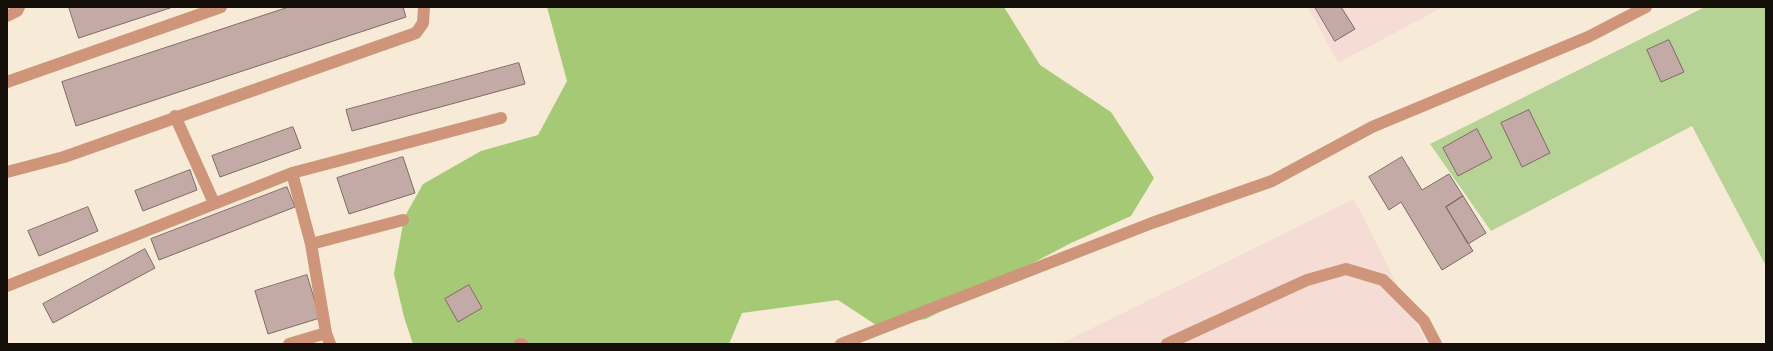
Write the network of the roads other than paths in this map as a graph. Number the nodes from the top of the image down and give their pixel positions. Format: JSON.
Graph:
{"nodes":[{"id":1,"x":19,"y":7,"type":"edge"},
{"id":2,"x":221,"y":7,"type":"edge"},
{"id":3,"x":424,"y":7,"type":"edge"},
{"id":4,"x":1646,"y":7,"type":"edge"},
{"id":5,"x":7,"y":16,"type":"edge"},
{"id":6,"x":7,"y":82,"type":"edge"},
{"id":7,"x":175,"y":116,"type":"junction"},
{"id":8,"x":501,"y":118,"type":"dead end"},
{"id":9,"x":7,"y":172,"type":"edge"},
{"id":10,"x":292,"y":173,"type":"junction"},
{"id":11,"x":214,"y":203,"type":"junction"},
{"id":12,"x":403,"y":220,"type":"dead end"},
{"id":13,"x":311,"y":244,"type":"junction"},
{"id":14,"x":7,"y":286,"type":"edge"},
{"id":15,"x":328,"y":338,"type":"edge"},
{"id":16,"x":289,"y":344,"type":"edge"},
{"id":17,"x":841,"y":344,"type":"edge"},
{"id":18,"x":1167,"y":344,"type":"edge"},
{"id":19,"x":1436,"y":344,"type":"edge"}],
"edges":[{"from":1,"to":5,"type":"street"},
{"from":2,"to":6,"type":"street"},
{"from":3,"to":7,"type":"street"},
{"from":4,"to":17,"type":"street"},
{"from":7,"to":9,"type":"street"},
{"from":7,"to":11,"type":"street"},
{"from":8,"to":10,"type":"street"},
{"from":10,"to":11,"type":"street"},
{"from":10,"to":13,"type":"street"},
{"from":11,"to":14,"type":"street"},
{"from":12,"to":13,"type":"street"},
{"from":13,"to":15,"type":"street"},
{"from":15,"to":16,"type":"street"},
{"from":18,"to":19,"type":"street"}]}
